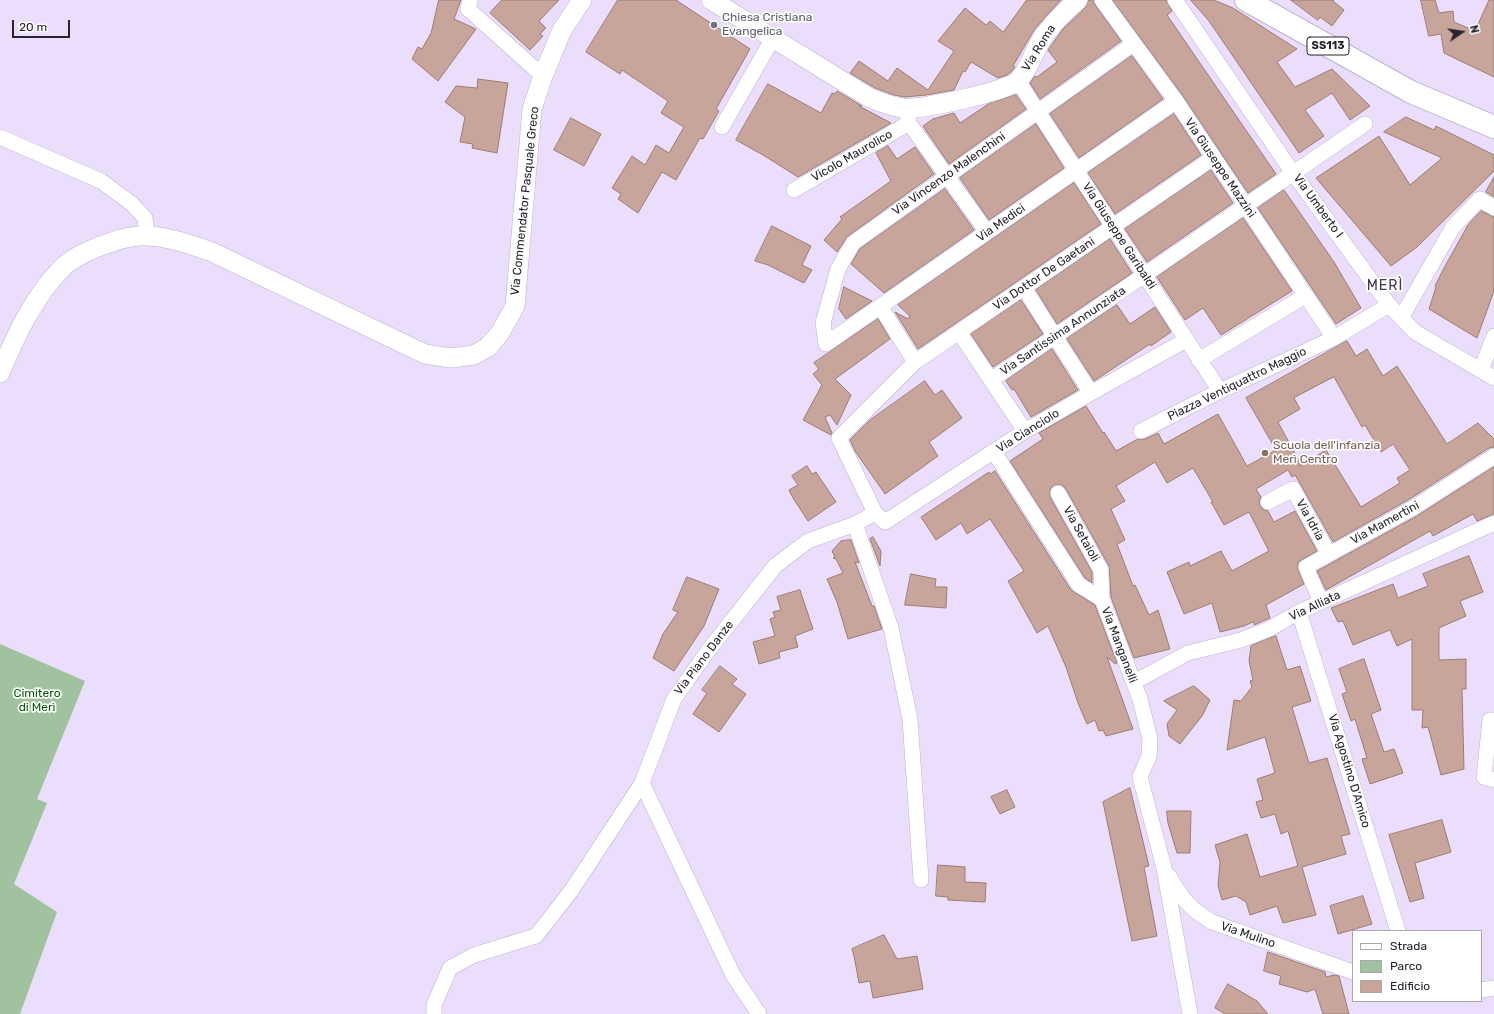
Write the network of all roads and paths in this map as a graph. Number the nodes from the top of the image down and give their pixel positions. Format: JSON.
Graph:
{"nodes":[{"id":1,"x":470,"y":0,"type":"edge"},
{"id":2,"x":582,"y":0,"type":"edge"},
{"id":3,"x":711,"y":0,"type":"edge"},
{"id":4,"x":1078,"y":0,"type":"edge"},
{"id":5,"x":1102,"y":0,"type":"edge"},
{"id":6,"x":1175,"y":0,"type":"edge"},
{"id":7,"x":1246,"y":0,"type":"edge"},
{"id":8,"x":773,"y":38,"type":"junction"},
{"id":9,"x":1133,"y":44,"type":"junction"},
{"id":10,"x":543,"y":76,"type":"junction"},
{"id":11,"x":1018,"y":81,"type":"junction"},
{"id":12,"x":1176,"y":101,"type":"junction"},
{"id":13,"x":1037,"y":112,"type":"junction"},
{"id":14,"x":908,"y":116,"type":"junction"},
{"id":15,"x":1365,"y":124,"type":"dead end"},
{"id":16,"x":722,"y":127,"type":"dead end"},
{"id":17,"x":1494,"y":127,"type":"edge"},
{"id":18,"x":0,"y":137,"type":"edge"},
{"id":19,"x":1213,"y":158,"type":"junction"},
{"id":20,"x":1076,"y":170,"type":"junction"},
{"id":21,"x":1293,"y":173,"type":"junction"},
{"id":22,"x":947,"y":176,"type":"junction"},
{"id":23,"x":794,"y":190,"type":"dead end"},
{"id":24,"x":1245,"y":206,"type":"junction"},
{"id":25,"x":1494,"y":208,"type":"edge"},
{"id":26,"x":1113,"y":227,"type":"junction"},
{"id":27,"x":987,"y":232,"type":"junction"},
{"id":28,"x":147,"y":236,"type":"junction"},
{"id":29,"x":1144,"y":275,"type":"junction"},
{"id":30,"x":1024,"y":288,"type":"junction"},
{"id":31,"x":1305,"y":296,"type":"junction"},
{"id":32,"x":1389,"y":305,"type":"junction"},
{"id":33,"x":880,"y":306,"type":"junction"},
{"id":34,"x":1402,"y":318,"type":"junction"},
{"id":35,"x":959,"y":332,"type":"junction"},
{"id":36,"x":1054,"y":336,"type":"junction"},
{"id":37,"x":1494,"y":336,"type":"edge"},
{"id":38,"x":1334,"y":338,"type":"junction"},
{"id":39,"x":1186,"y":340,"type":"junction"},
{"id":40,"x":826,"y":344,"type":"joint"},
{"id":41,"x":1199,"y":360,"type":"junction"},
{"id":42,"x":915,"y":362,"type":"junction"},
{"id":43,"x":1481,"y":370,"type":"junction"},
{"id":44,"x":0,"y":373,"type":"edge"},
{"id":45,"x":1494,"y":378,"type":"edge"},
{"id":46,"x":991,"y":380,"type":"junction"},
{"id":47,"x":1220,"y":392,"type":"junction"},
{"id":48,"x":1091,"y":393,"type":"junction"},
{"id":49,"x":1141,"y":431,"type":"dead end"},
{"id":50,"x":1025,"y":432,"type":"junction"},
{"id":51,"x":994,"y":452,"type":"junction"},
{"id":52,"x":1494,"y":456,"type":"edge"},
{"id":53,"x":1058,"y":493,"type":"dead end"},
{"id":54,"x":1268,"y":502,"type":"dead end"},
{"id":55,"x":875,"y":513,"type":"junction"},
{"id":56,"x":1494,"y":523,"type":"edge"},
{"id":57,"x":855,"y":524,"type":"junction"},
{"id":58,"x":1329,"y":554,"type":"junction"},
{"id":59,"x":1102,"y":599,"type":"junction"},
{"id":60,"x":1321,"y":602,"type":"junction"},
{"id":61,"x":1299,"y":612,"type":"junction"},
{"id":62,"x":1134,"y":682,"type":"junction"},
{"id":63,"x":1494,"y":720,"type":"edge"},
{"id":64,"x":1494,"y":780,"type":"edge"},
{"id":65,"x":642,"y":783,"type":"junction"},
{"id":66,"x":1164,"y":868,"type":"junction"},
{"id":67,"x":921,"y":880,"type":"dead end"},
{"id":68,"x":1398,"y":930,"type":"edge"},
{"id":69,"x":1352,"y":972,"type":"edge"},
{"id":70,"x":1494,"y":988,"type":"edge"},
{"id":71,"x":1482,"y":990,"type":"edge"},
{"id":72,"x":434,"y":1014,"type":"edge"},
{"id":73,"x":759,"y":1014,"type":"edge"},
{"id":74,"x":1190,"y":1014,"type":"edge"}],
"edges":[{"from":1,"to":10,"type":"street"},
{"from":2,"to":10,"type":"street","name":"Via Commendator Pasquale Greco"},
{"from":3,"to":8,"type":"street"},
{"from":4,"to":11,"type":"street","name":"Via Roma"},
{"from":5,"to":9,"type":"street","name":"Via Giuseppe Mazzini"},
{"from":6,"to":21,"type":"street","name":"Via Umberto I"},
{"from":7,"to":17,"type":"main road","number":"SS113"},
{"from":8,"to":14,"type":"street"},
{"from":8,"to":16,"type":"street"},
{"from":9,"to":12,"type":"street","name":"Via Giuseppe Mazzini"},
{"from":9,"to":13,"type":"street","name":"Via Vincenzo Malenchini"},
{"from":10,"to":28,"type":"street","name":"Via Commendator Pasquale Greco"},
{"from":11,"to":13,"type":"street","name":"Via Giuseppe Garibaldi"},
{"from":11,"to":14,"type":"street"},
{"from":12,"to":19,"type":"street","name":"Via Giuseppe Mazzini"},
{"from":12,"to":20,"type":"street","name":"Via Medici"},
{"from":13,"to":20,"type":"street","name":"Via Giuseppe Garibaldi"},
{"from":13,"to":22,"type":"street","name":"Via Vincenzo Malenchini"},
{"from":14,"to":22,"type":"street"},
{"from":14,"to":23,"type":"street","name":"Vicolo Maurolico"},
{"from":15,"to":21,"type":"street","name":"Via Santissima Annunziata"},
{"from":18,"to":28,"type":"street"},
{"from":19,"to":24,"type":"street","name":"Via Giuseppe Mazzini"},
{"from":19,"to":26,"type":"street","name":"Via Dottor De Gaetani"},
{"from":20,"to":26,"type":"street","name":"Via Giuseppe Garibaldi"},
{"from":20,"to":27,"type":"street","name":"Via Medici"},
{"from":21,"to":24,"type":"street","name":"Via Santissima Annunziata"},
{"from":21,"to":32,"type":"street","name":"Via Umberto I"},
{"from":22,"to":27,"type":"street"},
{"from":22,"to":40,"type":"street","name":"Via Vincenzo Malenchini"},
{"from":24,"to":29,"type":"street","name":"Via Santissima Annunziata"},
{"from":24,"to":31,"type":"street","name":"Via Giuseppe Mazzini"},
{"from":25,"to":34,"type":"street"},
{"from":26,"to":29,"type":"street","name":"Via Giuseppe Garibaldi"},
{"from":26,"to":30,"type":"street","name":"Via Dottor De Gaetani"},
{"from":27,"to":33,"type":"street","name":"Via Medici"},
{"from":28,"to":44,"type":"street","name":"Via Commendator Pasquale Greco"},
{"from":29,"to":36,"type":"street","name":"Via Santissima Annunziata"},
{"from":29,"to":39,"type":"street","name":"Via Giuseppe Garibaldi"},
{"from":30,"to":35,"type":"street","name":"Via Dottor De Gaetani"},
{"from":30,"to":36,"type":"street"},
{"from":31,"to":38,"type":"street","name":"Via Giuseppe Mazzini"},
{"from":31,"to":41,"type":"street"},
{"from":32,"to":34,"type":"street","name":"Via Umberto I"},
{"from":32,"to":38,"type":"street","name":"Piazza Ventiquattro Maggio"},
{"from":33,"to":40,"type":"street","name":"Via Medici"},
{"from":33,"to":42,"type":"street"},
{"from":34,"to":43,"type":"street","name":"Via Umberto I"},
{"from":35,"to":42,"type":"street","name":"Via Dottor De Gaetani"},
{"from":35,"to":46,"type":"street"},
{"from":36,"to":46,"type":"street","name":"Via Santissima Annunziata"},
{"from":36,"to":48,"type":"street"},
{"from":37,"to":43,"type":"street"},
{"from":38,"to":47,"type":"street","name":"Piazza Ventiquattro Maggio"},
{"from":39,"to":41,"type":"street","name":"Via Giuseppe Garibaldi"},
{"from":39,"to":48,"type":"street","name":"Via Cianciolo"},
{"from":41,"to":47,"type":"street","name":"Via Giuseppe Garibaldi"},
{"from":42,"to":55,"type":"street"},
{"from":43,"to":45,"type":"street","name":"Via Umberto I"},
{"from":46,"to":50,"type":"street"},
{"from":47,"to":49,"type":"street","name":"Piazza Ventiquattro Maggio"},
{"from":48,"to":50,"type":"street","name":"Via Cianciolo"},
{"from":50,"to":51,"type":"street","name":"Via Cianciolo"},
{"from":51,"to":55,"type":"street","name":"Via Cianciolo"},
{"from":51,"to":59,"type":"street","name":"Via Manganelli"},
{"from":52,"to":58,"type":"street","name":"Via Mamertini"},
{"from":53,"to":59,"type":"street","name":"Via Setaioli"},
{"from":54,"to":58,"type":"street","name":"Via Idria"},
{"from":55,"to":57,"type":"street","name":"Via Piano Danze"},
{"from":56,"to":60,"type":"street","name":"Via Alliata"},
{"from":57,"to":65,"type":"street","name":"Via Piano Danze"},
{"from":57,"to":67,"type":"street"},
{"from":58,"to":60,"type":"street","name":"Via Mamertini"},
{"from":59,"to":62,"type":"street","name":"Via Manganelli"},
{"from":60,"to":61,"type":"street","name":"Via Alliata"},
{"from":61,"to":62,"type":"street","name":"Via Alliata"},
{"from":61,"to":68,"type":"street","name":"Via Agostino D'Amico"},
{"from":62,"to":66,"type":"street","name":"Via Manganelli"},
{"from":63,"to":64,"type":"street"},
{"from":65,"to":72,"type":"street","name":"Via Piano Danze"},
{"from":65,"to":73,"type":"street"},
{"from":66,"to":69,"type":"street","name":"Via Mulino"},
{"from":66,"to":74,"type":"street"},
{"from":70,"to":71,"type":"street"}]}
